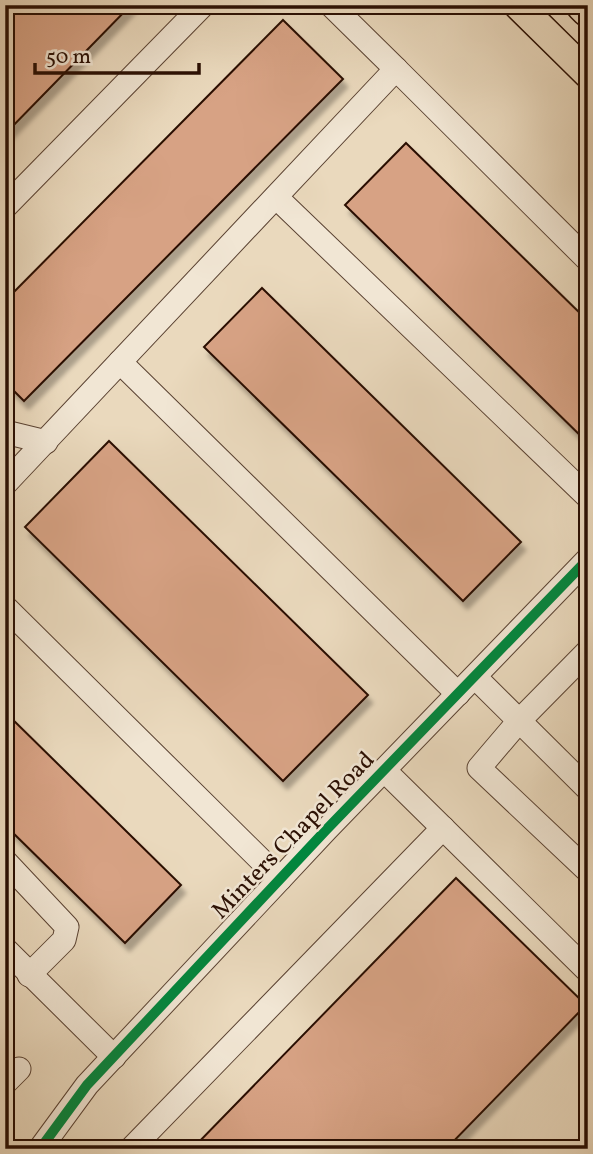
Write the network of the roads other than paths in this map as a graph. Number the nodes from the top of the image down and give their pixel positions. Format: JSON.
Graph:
{"nodes":[{"id":1,"x":203,"y":5,"type":"edge"},
{"id":2,"x":331,"y":5,"type":"edge"},
{"id":3,"x":518,"y":5,"type":"edge"},
{"id":4,"x":583,"y":5,"type":"edge"},
{"id":5,"x":588,"y":10,"type":"edge"},
{"id":6,"x":396,"y":69,"type":"junction"},
{"id":7,"x":588,"y":74,"type":"edge"},
{"id":8,"x":276,"y":197,"type":"junction"},
{"id":9,"x":5,"y":207,"type":"edge"},
{"id":10,"x":588,"y":260,"type":"edge"},
{"id":11,"x":120,"y":362,"type":"junction"},
{"id":12,"x":5,"y":432,"type":"edge"},
{"id":13,"x":46,"y":442,"type":"junction"},
{"id":14,"x":5,"y":484,"type":"edge"},
{"id":15,"x":588,"y":497,"type":"edge"},
{"id":16,"x":588,"y":559,"type":"edge"},
{"id":17,"x":5,"y":607,"type":"edge"},
{"id":18,"x":588,"y":651,"type":"edge"},
{"id":19,"x":475,"y":677,"type":"junction"},
{"id":20,"x":458,"y":694,"type":"junction"},
{"id":21,"x":519,"y":720,"type":"junction"},
{"id":22,"x":385,"y":771,"type":"junction"},
{"id":23,"x":588,"y":789,"type":"edge"},
{"id":24,"x":443,"y":828,"type":"junction"},
{"id":25,"x":5,"y":862,"type":"edge"},
{"id":26,"x":588,"y":871,"type":"edge"},
{"id":27,"x":280,"y":879,"type":"junction"},
{"id":28,"x":5,"y":948,"type":"edge"},
{"id":29,"x":588,"y":971,"type":"edge"},
{"id":30,"x":29,"y":975,"type":"junction"},
{"id":31,"x":114,"y":1057,"type":"junction"},
{"id":32,"x":40,"y":1149,"type":"edge"},
{"id":33,"x":131,"y":1149,"type":"edge"}],
"edges":[{"from":1,"to":9,"type":"street"},
{"from":2,"to":6,"type":"street"},
{"from":3,"to":7,"type":"main road"},
{"from":4,"to":5,"type":"highway"},
{"from":6,"to":8,"type":"street"},
{"from":6,"to":10,"type":"street"},
{"from":8,"to":11,"type":"street"},
{"from":8,"to":15,"type":"street"},
{"from":11,"to":13,"type":"street"},
{"from":11,"to":20,"type":"street"},
{"from":12,"to":13,"type":"street"},
{"from":13,"to":14,"type":"street"},
{"from":16,"to":19,"type":"street","name":"Minters Chapel Road"},
{"from":17,"to":27,"type":"street"},
{"from":18,"to":21,"type":"street"},
{"from":19,"to":20,"type":"street","name":"Minters Chapel Road"},
{"from":19,"to":21,"type":"street"},
{"from":20,"to":22,"type":"street","name":"Minters Chapel Road"},
{"from":21,"to":23,"type":"street"},
{"from":21,"to":26,"type":"street"},
{"from":22,"to":24,"type":"street"},
{"from":22,"to":27,"type":"street","name":"Minters Chapel Road"},
{"from":24,"to":29,"type":"street"},
{"from":24,"to":33,"type":"street"},
{"from":25,"to":30,"type":"street"},
{"from":27,"to":31,"type":"street","name":"Minters Chapel Road"},
{"from":28,"to":30,"type":"street"},
{"from":30,"to":31,"type":"street"},
{"from":31,"to":32,"type":"street","name":"Minters Chapel Road"}]}
